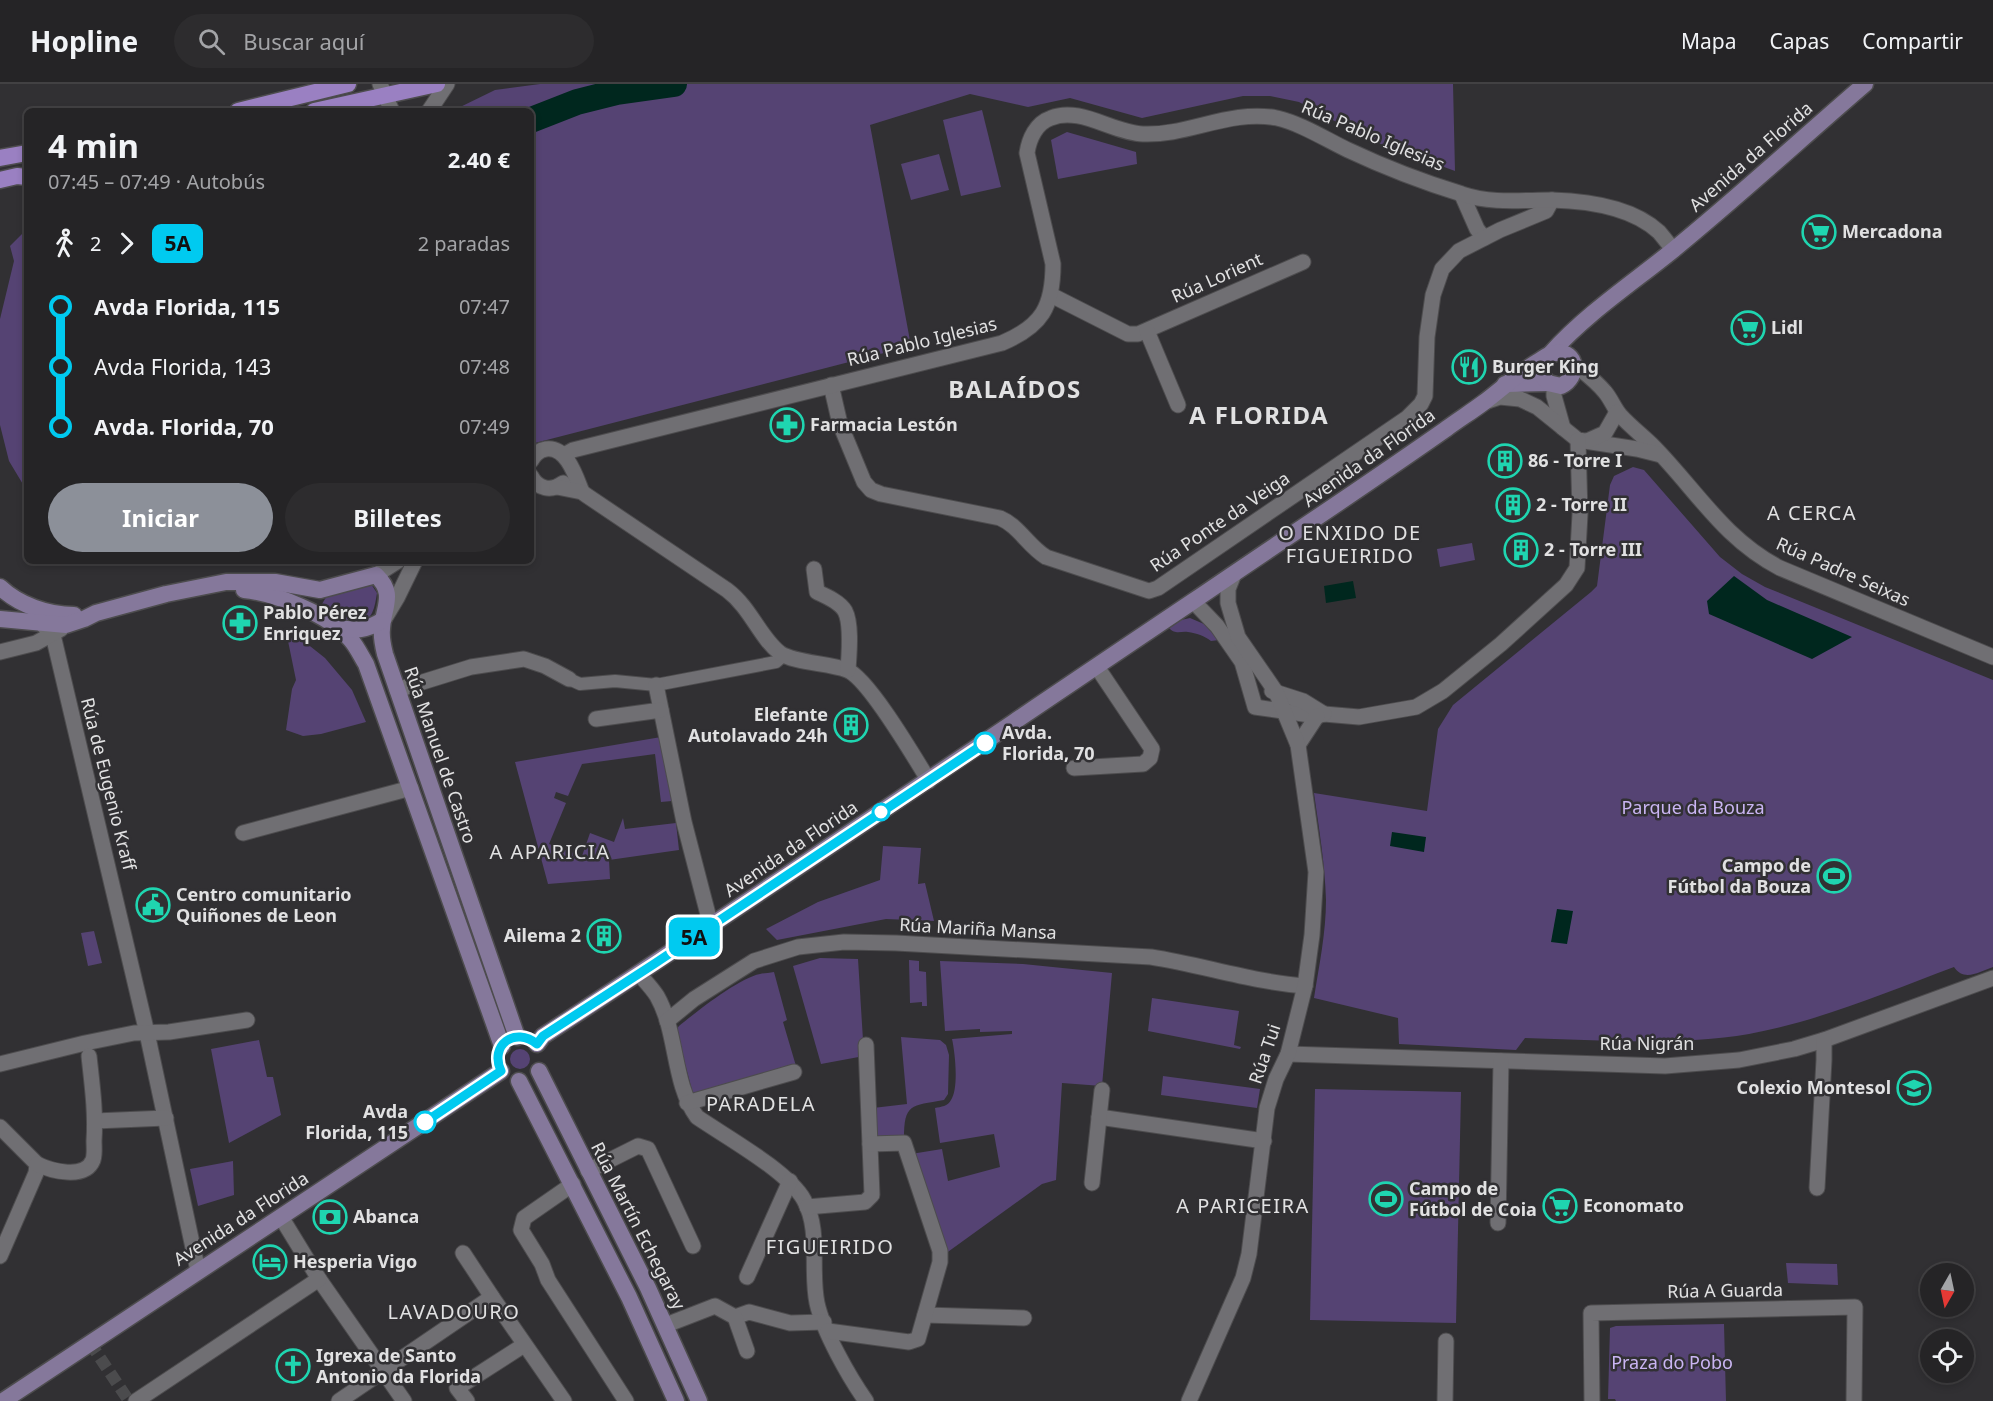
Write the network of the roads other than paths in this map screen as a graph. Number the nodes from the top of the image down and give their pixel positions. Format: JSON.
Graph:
{"nodes":[{"id":1,"x":348,"y":84,"type":"edge"},
{"id":2,"x":436,"y":84,"type":"edge"},
{"id":3,"x":447,"y":84,"type":"edge"},
{"id":4,"x":1865,"y":84,"type":"edge"},
{"id":5,"x":382,"y":90,"type":"edge"},
{"id":6,"x":250,"y":108,"type":"edge"},
{"id":7,"x":324,"y":108,"type":"edge"},
{"id":8,"x":391,"y":108,"type":"edge"},
{"id":9,"x":431,"y":108,"type":"edge"},
{"id":10,"x":24,"y":154,"type":"edge"},
{"id":11,"x":2,"y":159,"type":"edge"},
{"id":12,"x":24,"y":177,"type":"edge"},
{"id":13,"x":24,"y":179,"type":"edge"},
{"id":14,"x":0,"y":180,"type":"edge"},
{"id":15,"x":0,"y":188,"type":"edge"},
{"id":16,"x":1462,"y":195,"type":"junction"},
{"id":17,"x":1552,"y":200,"type":"junction"},
{"id":18,"x":1514,"y":201,"type":"junction"},
{"id":19,"x":1500,"y":230,"type":"junction"},
{"id":20,"x":1484,"y":238,"type":"junction"},
{"id":21,"x":1673,"y":250,"type":"junction"},
{"id":22,"x":1303,"y":262,"type":"dead end"},
{"id":23,"x":1052,"y":295,"type":"junction"},
{"id":24,"x":1578,"y":327,"type":"junction"},
{"id":25,"x":1147,"y":331,"type":"junction"},
{"id":26,"x":1548,"y":355,"type":"junction"},
{"id":27,"x":1572,"y":361,"type":"junction"},
{"id":28,"x":1505,"y":384,"type":"junction"},
{"id":29,"x":831,"y":385,"type":"junction"},
{"id":30,"x":1551,"y":385,"type":"junction"},
{"id":31,"x":1485,"y":402,"type":"junction"},
{"id":32,"x":1178,"y":405,"type":"dead end"},
{"id":33,"x":1617,"y":412,"type":"junction"},
{"id":34,"x":1563,"y":428,"type":"junction"},
{"id":35,"x":1582,"y":441,"type":"junction"},
{"id":36,"x":1661,"y":455,"type":"junction"},
{"id":37,"x":534,"y":456,"type":"edge"},
{"id":38,"x":566,"y":460,"type":"junction"},
{"id":39,"x":534,"y":483,"type":"edge"},
{"id":40,"x":557,"y":488,"type":"junction"},
{"id":41,"x":582,"y":492,"type":"junction"},
{"id":42,"x":393,"y":564,"type":"edge"},
{"id":43,"x":414,"y":564,"type":"edge"},
{"id":44,"x":814,"y":569,"type":"dead end"},
{"id":45,"x":1234,"y":574,"type":"junction"},
{"id":46,"x":376,"y":575,"type":"junction"},
{"id":47,"x":0,"y":587,"type":"edge"},
{"id":48,"x":189,"y":589,"type":"junction"},
{"id":49,"x":320,"y":590,"type":"junction"},
{"id":50,"x":1193,"y":601,"type":"junction"},
{"id":51,"x":96,"y":613,"type":"junction"},
{"id":52,"x":320,"y":617,"type":"junction"},
{"id":53,"x":0,"y":619,"type":"edge"},
{"id":54,"x":383,"y":620,"type":"junction"},
{"id":55,"x":1217,"y":626,"type":"junction"},
{"id":56,"x":337,"y":627,"type":"junction"},
{"id":57,"x":54,"y":628,"type":"junction"},
{"id":58,"x":1238,"y":637,"type":"junction"},
{"id":59,"x":0,"y":652,"type":"edge"},
{"id":60,"x":784,"y":655,"type":"junction"},
{"id":61,"x":1993,"y":657,"type":"edge"},
{"id":62,"x":1097,"y":667,"type":"junction"},
{"id":63,"x":848,"y":670,"type":"junction"},
{"id":64,"x":569,"y":679,"type":"joint"},
{"id":65,"x":656,"y":685,"type":"junction"},
{"id":66,"x":1249,"y":688,"type":"junction"},
{"id":67,"x":397,"y":690,"type":"junction"},
{"id":68,"x":1276,"y":692,"type":"junction"},
{"id":69,"x":661,"y":710,"type":"junction"},
{"id":70,"x":1285,"y":711,"type":"junction"},
{"id":71,"x":1321,"y":715,"type":"junction"},
{"id":72,"x":596,"y":719,"type":"dead end"},
{"id":73,"x":1298,"y":745,"type":"junction"},
{"id":74,"x":1074,"y":768,"type":"dead end"},
{"id":75,"x":929,"y":781,"type":"junction"},
{"id":76,"x":411,"y":788,"type":"junction"},
{"id":77,"x":243,"y":833,"type":"dead end"},
{"id":78,"x":711,"y":926,"type":"junction"},
{"id":79,"x":639,"y":974,"type":"junction"},
{"id":80,"x":1993,"y":978,"type":"edge"},
{"id":81,"x":1305,"y":986,"type":"junction"},
{"id":82,"x":247,"y":1020,"type":"dead end"},
{"id":83,"x":667,"y":1021,"type":"junction"},
{"id":84,"x":147,"y":1033,"type":"junction"},
{"id":85,"x":517,"y":1037,"type":"junction"},
{"id":86,"x":1824,"y":1040,"type":"junction"},
{"id":87,"x":537,"y":1044,"type":"junction"},
{"id":88,"x":866,"y":1045,"type":"dead end"},
{"id":89,"x":502,"y":1046,"type":"junction"},
{"id":90,"x":1288,"y":1054,"type":"junction"},
{"id":91,"x":89,"y":1056,"type":"dead end"},
{"id":92,"x":1501,"y":1061,"type":"junction"},
{"id":93,"x":0,"y":1064,"type":"edge"},
{"id":94,"x":501,"y":1071,"type":"junction"},
{"id":95,"x":539,"y":1071,"type":"junction"},
{"id":96,"x":794,"y":1072,"type":"dead end"},
{"id":97,"x":519,"y":1081,"type":"junction"},
{"id":98,"x":1102,"y":1090,"type":"dead end"},
{"id":99,"x":687,"y":1103,"type":"junction"},
{"id":100,"x":1099,"y":1117,"type":"junction"},
{"id":101,"x":166,"y":1118,"type":"junction"},
{"id":102,"x":95,"y":1121,"type":"junction"},
{"id":103,"x":0,"y":1128,"type":"edge"},
{"id":104,"x":1264,"y":1142,"type":"junction"},
{"id":105,"x":870,"y":1144,"type":"junction"},
{"id":106,"x":37,"y":1164,"type":"junction"},
{"id":107,"x":588,"y":1171,"type":"junction"},
{"id":108,"x":790,"y":1181,"type":"junction"},
{"id":109,"x":1092,"y":1183,"type":"dead end"},
{"id":110,"x":573,"y":1184,"type":"junction"},
{"id":111,"x":1817,"y":1188,"type":"dead end"},
{"id":112,"x":807,"y":1207,"type":"junction"},
{"id":113,"x":281,"y":1217,"type":"junction"},
{"id":114,"x":1498,"y":1223,"type":"dead end"},
{"id":115,"x":693,"y":1245,"type":"dead end"},
{"id":116,"x":463,"y":1253,"type":"dead end"},
{"id":117,"x":0,"y":1256,"type":"edge"},
{"id":118,"x":198,"y":1271,"type":"junction"},
{"id":119,"x":747,"y":1277,"type":"dead end"},
{"id":120,"x":319,"y":1279,"type":"junction"},
{"id":121,"x":492,"y":1298,"type":"junction"},
{"id":122,"x":925,"y":1316,"type":"junction"},
{"id":123,"x":735,"y":1317,"type":"junction"},
{"id":124,"x":1024,"y":1318,"type":"dead end"},
{"id":125,"x":666,"y":1325,"type":"junction"},
{"id":126,"x":826,"y":1326,"type":"junction"},
{"id":127,"x":1446,"y":1341,"type":"dead end"},
{"id":128,"x":524,"y":1345,"type":"junction"},
{"id":129,"x":747,"y":1351,"type":"dead end"},
{"id":130,"x":384,"y":1371,"type":"junction"},
{"id":131,"x":3,"y":1401,"type":"edge"},
{"id":132,"x":136,"y":1401,"type":"edge"},
{"id":133,"x":339,"y":1401,"type":"edge"},
{"id":134,"x":404,"y":1401,"type":"edge"},
{"id":135,"x":467,"y":1401,"type":"edge"},
{"id":136,"x":564,"y":1401,"type":"edge"},
{"id":137,"x":626,"y":1401,"type":"edge"},
{"id":138,"x":676,"y":1401,"type":"edge"},
{"id":139,"x":699,"y":1401,"type":"edge"},
{"id":140,"x":866,"y":1401,"type":"edge"},
{"id":141,"x":1189,"y":1401,"type":"edge"},
{"id":142,"x":1445,"y":1401,"type":"edge"},
{"id":143,"x":1592,"y":1401,"type":"edge"},
{"id":144,"x":1854,"y":1401,"type":"edge"}],
"edges":[{"from":1,"to":6,"type":"main road"},
{"from":2,"to":5,"type":"main road"},
{"from":3,"to":9,"type":"street"},
{"from":4,"to":21,"type":"main road","name":"Avenida da Florida"},
{"from":5,"to":7,"type":"main road"},
{"from":5,"to":8,"type":"street"},
{"from":10,"to":11,"type":"main road"},
{"from":12,"to":14,"type":"main road"},
{"from":13,"to":15,"type":"main road"},
{"from":16,"to":18,"type":"street","name":"Rúa Pablo Iglesias"},
{"from":16,"to":20,"type":"street"},
{"from":16,"to":23,"type":"street","name":"Rúa Pablo Iglesias"},
{"from":17,"to":18,"type":"street","name":"Rúa Pablo Iglesias"},
{"from":17,"to":19,"type":"street","name":"Rúa Ponte da Veiga"},
{"from":17,"to":21,"type":"street","name":"Rúa Pablo Iglesias"},
{"from":18,"to":19,"type":"street"},
{"from":19,"to":20,"type":"street","name":"Rúa Ponte da Veiga"},
{"from":20,"to":29,"type":"street","name":"Rúa Ponte da Veiga"},
{"from":21,"to":24,"type":"main road","name":"Avenida da Florida"},
{"from":22,"to":25,"type":"street","name":"Rúa Lorient"},
{"from":23,"to":25,"type":"street","name":"Rúa Lorient"},
{"from":23,"to":29,"type":"street","name":"Rúa Pablo Iglesias"},
{"from":24,"to":26,"type":"main road","name":"Avenida da Florida"},
{"from":24,"to":27,"type":"main road"},
{"from":25,"to":32,"type":"street"},
{"from":26,"to":27,"type":"main road"},
{"from":26,"to":28,"type":"main road","name":"Avenida da Florida"},
{"from":26,"to":30,"type":"main road"},
{"from":27,"to":30,"type":"main road"},
{"from":27,"to":33,"type":"street","name":"Rúa Padre Seixas"},
{"from":28,"to":30,"type":"main road"},
{"from":28,"to":31,"type":"main road","name":"Avenida da Florida"},
{"from":29,"to":38,"type":"street","name":"Rúa Pablo Iglesias"},
{"from":30,"to":34,"type":"street"},
{"from":31,"to":34,"type":"street","name":"Avenida da Florida"},
{"from":31,"to":45,"type":"main road","name":"Avenida da Florida"},
{"from":33,"to":35,"type":"street"},
{"from":33,"to":36,"type":"street","name":"Rúa Padre Seixas"},
{"from":34,"to":35,"type":"street","name":"Avenida da Florida"},
{"from":35,"to":36,"type":"street","name":"Avenida da Florida"},
{"from":35,"to":71,"type":"street"},
{"from":36,"to":61,"type":"street","name":"Rúa Padre Seixas"},
{"from":37,"to":38,"type":"street"},
{"from":38,"to":40,"type":"street"},
{"from":38,"to":41,"type":"street"},
{"from":39,"to":40,"type":"street"},
{"from":40,"to":41,"type":"street"},
{"from":41,"to":60,"type":"street"},
{"from":42,"to":46,"type":"street"},
{"from":43,"to":54,"type":"street"},
{"from":44,"to":63,"type":"street"},
{"from":45,"to":50,"type":"main road","name":"Avenida da Florida"},
{"from":45,"to":58,"type":"street","name":"Rúa Tui"},
{"from":46,"to":49,"type":"main road"},
{"from":46,"to":54,"type":"main road"},
{"from":47,"to":51,"type":"main road"},
{"from":48,"to":49,"type":"main road"},
{"from":48,"to":51,"type":"main road"},
{"from":48,"to":52,"type":"main road"},
{"from":49,"to":52,"type":"main road"},
{"from":50,"to":55,"type":"street","name":"Rúa Tui"},
{"from":50,"to":62,"type":"main road","name":"Avenida da Florida"},
{"from":51,"to":57,"type":"main road"},
{"from":52,"to":56,"type":"main road"},
{"from":53,"to":57,"type":"main road"},
{"from":54,"to":56,"type":"main road"},
{"from":54,"to":67,"type":"main road","name":"Rúa Manuel de Castro"},
{"from":55,"to":58,"type":"street","name":"Rúa Tui"},
{"from":55,"to":66,"type":"street","name":"Rúa Tui"},
{"from":56,"to":76,"type":"main road","name":"Rúa Manuel de Castro"},
{"from":57,"to":59,"type":"street"},
{"from":57,"to":84,"type":"street","name":"Rúa de Eugenio Kraff"},
{"from":58,"to":68,"type":"street","name":"Rúa Tui"},
{"from":60,"to":63,"type":"street"},
{"from":60,"to":65,"type":"street"},
{"from":62,"to":74,"type":"street"},
{"from":62,"to":75,"type":"main road","name":"Avenida da Florida"},
{"from":63,"to":75,"type":"street"},
{"from":64,"to":65,"type":"street"},
{"from":64,"to":67,"type":"street"},
{"from":65,"to":69,"type":"street"},
{"from":66,"to":68,"type":"street"},
{"from":66,"to":70,"type":"street","name":"Rúa Tui"},
{"from":67,"to":85,"type":"main road","name":"Rúa Manuel de Castro"},
{"from":68,"to":70,"type":"street","name":"Rúa Tui"},
{"from":68,"to":71,"type":"street"},
{"from":69,"to":72,"type":"street"},
{"from":69,"to":78,"type":"street"},
{"from":70,"to":71,"type":"street"},
{"from":70,"to":73,"type":"street","name":"Rúa Tui"},
{"from":71,"to":73,"type":"street"},
{"from":73,"to":81,"type":"street","name":"Rúa Tui"},
{"from":75,"to":78,"type":"main road","name":"Avenida da Florida"},
{"from":76,"to":77,"type":"street"},
{"from":76,"to":89,"type":"main road","name":"Rúa Manuel de Castro"},
{"from":78,"to":79,"type":"main road","name":"Avenida da Florida"},
{"from":79,"to":83,"type":"street"},
{"from":79,"to":87,"type":"main road","name":"Avenida da Florida"},
{"from":80,"to":86,"type":"street","name":"Rúa Nigrán"},
{"from":81,"to":83,"type":"street","name":"Rúa Mariña Mansa"},
{"from":81,"to":90,"type":"street","name":"Rúa Tui"},
{"from":82,"to":84,"type":"street"},
{"from":83,"to":99,"type":"street"},
{"from":84,"to":93,"type":"street"},
{"from":84,"to":101,"type":"street","name":"Rúa de Eugenio Kraff"},
{"from":85,"to":87,"type":"main road"},
{"from":85,"to":89,"type":"main road"},
{"from":86,"to":92,"type":"street","name":"Rúa Nigrán"},
{"from":86,"to":111,"type":"street"},
{"from":87,"to":95,"type":"main road"},
{"from":88,"to":105,"type":"street"},
{"from":89,"to":94,"type":"main road"},
{"from":90,"to":92,"type":"street","name":"Rúa Nigrán"},
{"from":90,"to":104,"type":"street","name":"Rúa Tui"},
{"from":91,"to":102,"type":"street"},
{"from":92,"to":114,"type":"street"},
{"from":94,"to":97,"type":"main road"},
{"from":94,"to":113,"type":"main road","name":"Avenida da Florida"},
{"from":95,"to":97,"type":"main road"},
{"from":95,"to":107,"type":"main road","name":"Rúa Martín Echegaray"},
{"from":96,"to":99,"type":"street"},
{"from":97,"to":110,"type":"main road"},
{"from":98,"to":100,"type":"street"},
{"from":99,"to":108,"type":"street"},
{"from":100,"to":104,"type":"street"},
{"from":100,"to":109,"type":"street"},
{"from":101,"to":102,"type":"street"},
{"from":101,"to":118,"type":"street","name":"Rúa de Eugenio Kraff"},
{"from":102,"to":106,"type":"street"},
{"from":103,"to":106,"type":"street"},
{"from":104,"to":141,"type":"street","name":"Rúa Tui"},
{"from":105,"to":112,"type":"street"},
{"from":105,"to":122,"type":"street"},
{"from":106,"to":117,"type":"street"},
{"from":107,"to":115,"type":"street"},
{"from":107,"to":125,"type":"main road","name":"Rúa Martín Echegaray"},
{"from":108,"to":112,"type":"street"},
{"from":108,"to":119,"type":"street"},
{"from":110,"to":137,"type":"street"},
{"from":110,"to":138,"type":"main road"},
{"from":112,"to":126,"type":"street"},
{"from":113,"to":118,"type":"main road","name":"Avenida da Florida"},
{"from":113,"to":120,"type":"street"},
{"from":116,"to":121,"type":"street"},
{"from":118,"to":131,"type":"main road","name":"Avenida da Florida"},
{"from":120,"to":130,"type":"street"},
{"from":120,"to":132,"type":"street"},
{"from":121,"to":128,"type":"street"},
{"from":121,"to":130,"type":"street"},
{"from":122,"to":124,"type":"street"},
{"from":122,"to":126,"type":"street"},
{"from":123,"to":125,"type":"street"},
{"from":123,"to":126,"type":"street"},
{"from":123,"to":129,"type":"street"},
{"from":125,"to":139,"type":"main road","name":"Rúa Martín Echegaray"},
{"from":126,"to":140,"type":"street"},
{"from":127,"to":142,"type":"street"},
{"from":128,"to":135,"type":"street"},
{"from":128,"to":136,"type":"street"},
{"from":130,"to":133,"type":"street"},
{"from":130,"to":134,"type":"street"},
{"from":143,"to":144,"type":"street","name":"Rúa A Guarda"}]}
